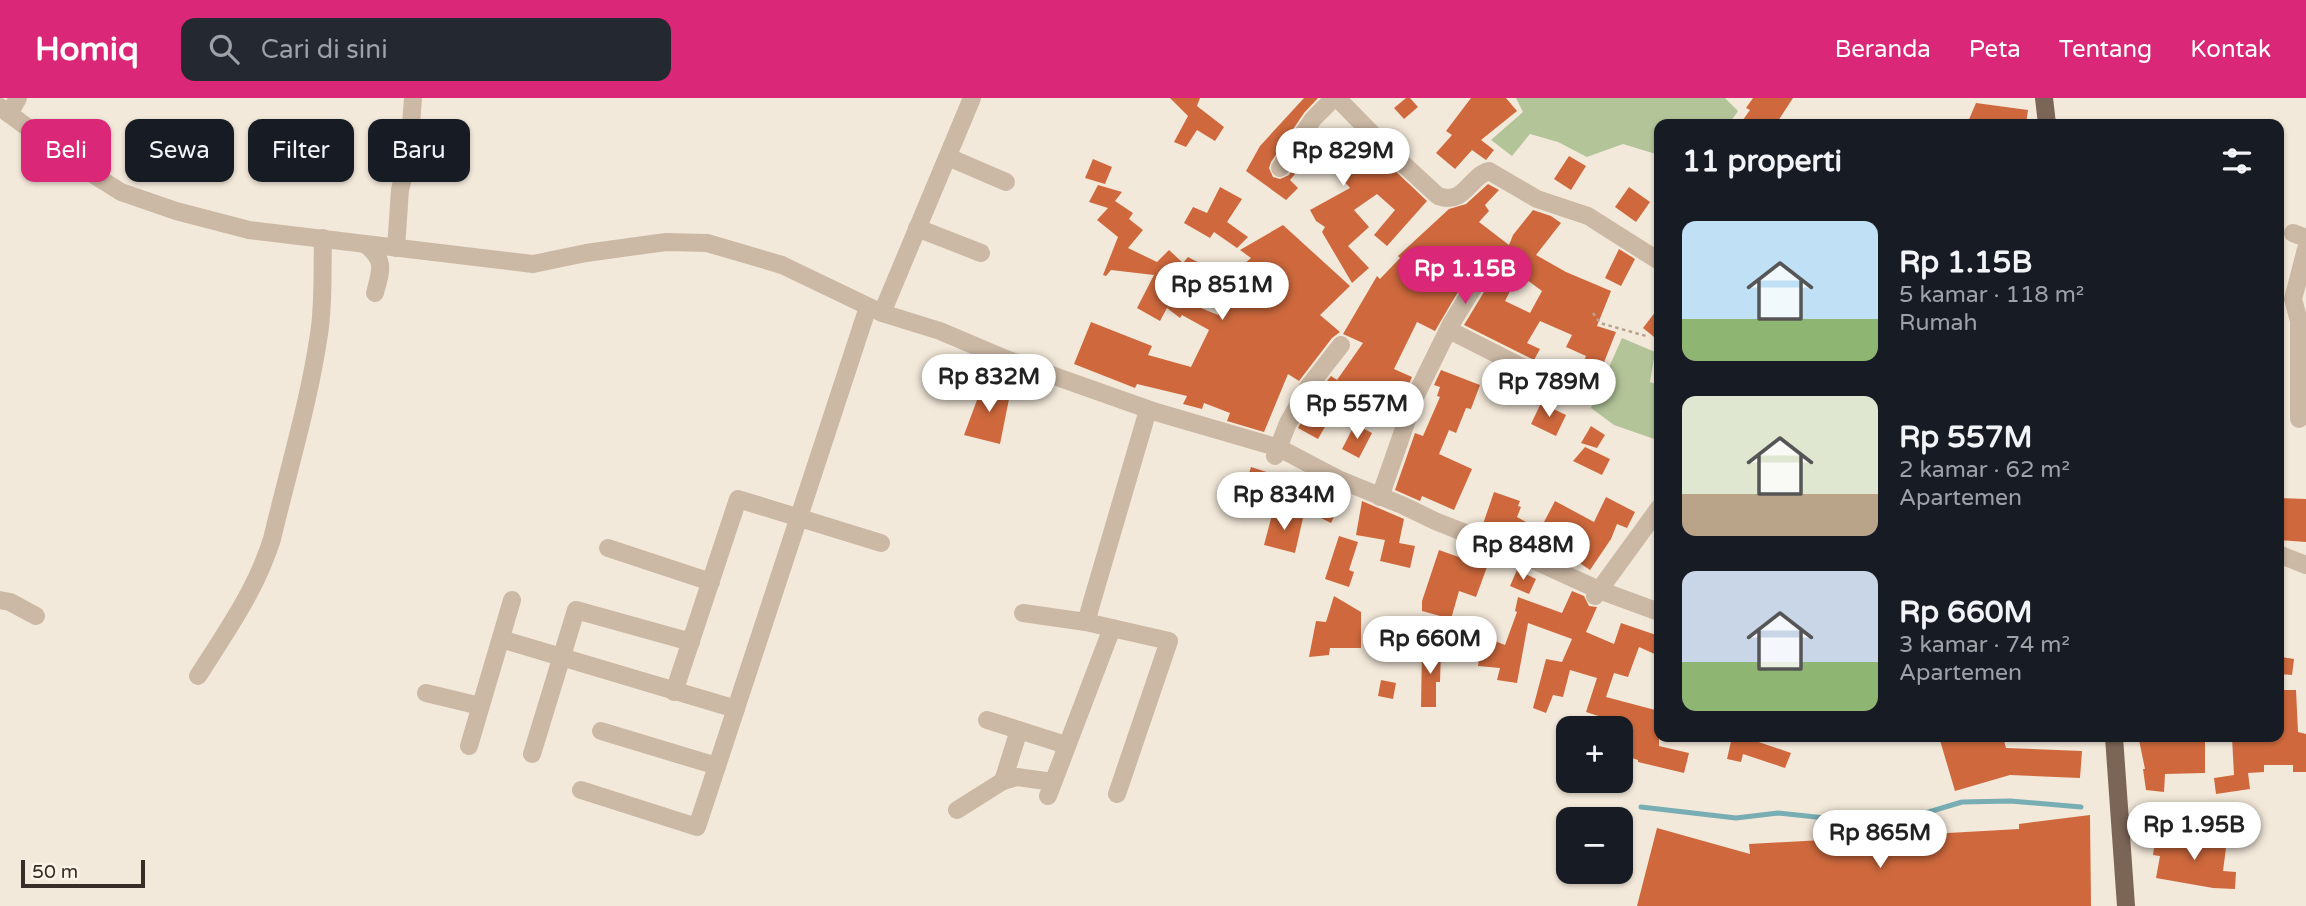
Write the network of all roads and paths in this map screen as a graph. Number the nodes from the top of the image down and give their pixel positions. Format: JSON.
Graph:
{"nodes":[{"id":1,"x":18,"y":98,"type":"edge"},
{"id":2,"x":413,"y":98,"type":"edge"},
{"id":3,"x":972,"y":98,"type":"edge"},
{"id":4,"x":2044,"y":98,"type":"edge"},
{"id":5,"x":5,"y":111,"type":"edge"},
{"id":6,"x":2046,"y":119,"type":"edge"},
{"id":7,"x":948,"y":157,"type":"junction"},
{"id":8,"x":1280,"y":168,"type":"dead end"},
{"id":9,"x":1006,"y":182,"type":"dead end"},
{"id":10,"x":917,"y":228,"type":"junction"},
{"id":11,"x":323,"y":238,"type":"junction"},
{"id":12,"x":365,"y":244,"type":"junction"},
{"id":13,"x":397,"y":248,"type":"junction"},
{"id":14,"x":2306,"y":249,"type":"edge"},
{"id":15,"x":981,"y":253,"type":"dead end"},
{"id":16,"x":1654,"y":258,"type":"edge"},
{"id":17,"x":1489,"y":262,"type":"dead end"},
{"id":18,"x":375,"y":293,"type":"dead end"},
{"id":19,"x":875,"y":310,"type":"junction"},
{"id":20,"x":1593,"y":313,"type":"dead end"},
{"id":21,"x":1449,"y":330,"type":"junction"},
{"id":22,"x":1646,"y":336,"type":"dead end"},
{"id":23,"x":1341,"y":345,"type":"dead end"},
{"id":24,"x":1532,"y":372,"type":"dead end"},
{"id":25,"x":1148,"y":410,"type":"junction"},
{"id":26,"x":2299,"y":419,"type":"dead end"},
{"id":27,"x":1277,"y":452,"type":"junction"},
{"id":28,"x":1380,"y":497,"type":"junction"},
{"id":29,"x":799,"y":517,"type":"junction"},
{"id":30,"x":1654,"y":520,"type":"edge"},
{"id":31,"x":881,"y":542,"type":"dead end"},
{"id":32,"x":608,"y":548,"type":"dead end"},
{"id":33,"x":2284,"y":556,"type":"edge"},
{"id":34,"x":2306,"y":565,"type":"edge"},
{"id":35,"x":711,"y":582,"type":"junction"},
{"id":36,"x":1597,"y":593,"type":"junction"},
{"id":37,"x":0,"y":600,"type":"edge"},
{"id":38,"x":512,"y":600,"type":"dead end"},
{"id":39,"x":1654,"y":610,"type":"edge"},
{"id":40,"x":1023,"y":613,"type":"dead end"},
{"id":41,"x":36,"y":616,"type":"dead end"},
{"id":42,"x":1086,"y":622,"type":"junction"},
{"id":43,"x":1112,"y":628,"type":"junction"},
{"id":44,"x":501,"y":639,"type":"junction"},
{"id":45,"x":691,"y":642,"type":"junction"},
{"id":46,"x":563,"y":657,"type":"junction"},
{"id":47,"x":198,"y":676,"type":"dead end"},
{"id":48,"x":674,"y":692,"type":"junction"},
{"id":49,"x":426,"y":694,"type":"dead end"},
{"id":50,"x":480,"y":706,"type":"junction"},
{"id":51,"x":736,"y":709,"type":"junction"},
{"id":52,"x":987,"y":720,"type":"dead end"},
{"id":53,"x":1019,"y":730,"type":"junction"},
{"id":54,"x":601,"y":732,"type":"dead end"},
{"id":55,"x":2114,"y":742,"type":"edge"},
{"id":56,"x":1066,"y":745,"type":"junction"},
{"id":57,"x":469,"y":746,"type":"dead end"},
{"id":58,"x":532,"y":754,"type":"dead end"},
{"id":59,"x":717,"y":766,"type":"junction"},
{"id":60,"x":1003,"y":781,"type":"junction"},
{"id":61,"x":581,"y":790,"type":"dead end"},
{"id":62,"x":1117,"y":794,"type":"dead end"},
{"id":63,"x":957,"y":810,"type":"dead end"},
{"id":64,"x":2126,"y":906,"type":"edge"}],
"edges":[{"from":1,"to":5,"type":"street"},
{"from":2,"to":13,"type":"street"},
{"from":3,"to":7,"type":"street"},
{"from":4,"to":6,"type":"main road"},
{"from":5,"to":11,"type":"street"},
{"from":7,"to":9,"type":"street"},
{"from":7,"to":10,"type":"street"},
{"from":8,"to":16,"type":"street"},
{"from":10,"to":15,"type":"street"},
{"from":10,"to":19,"type":"street"},
{"from":11,"to":12,"type":"street"},
{"from":11,"to":47,"type":"street"},
{"from":12,"to":13,"type":"street"},
{"from":12,"to":18,"type":"street"},
{"from":13,"to":19,"type":"street"},
{"from":14,"to":26,"type":"street"},
{"from":17,"to":21,"type":"street"},
{"from":19,"to":25,"type":"street"},
{"from":19,"to":29,"type":"street"},
{"from":20,"to":22,"type":"path"},
{"from":21,"to":24,"type":"street"},
{"from":21,"to":28,"type":"street"},
{"from":23,"to":27,"type":"street"},
{"from":25,"to":27,"type":"street"},
{"from":25,"to":42,"type":"street"},
{"from":27,"to":28,"type":"street"},
{"from":28,"to":36,"type":"street"},
{"from":29,"to":31,"type":"street"},
{"from":29,"to":35,"type":"street"},
{"from":29,"to":51,"type":"street"},
{"from":30,"to":36,"type":"street"},
{"from":32,"to":35,"type":"street"},
{"from":33,"to":34,"type":"street"},
{"from":35,"to":45,"type":"street"},
{"from":36,"to":39,"type":"street"},
{"from":37,"to":41,"type":"street"},
{"from":38,"to":44,"type":"street"},
{"from":40,"to":42,"type":"street"},
{"from":42,"to":43,"type":"street"},
{"from":43,"to":56,"type":"street"},
{"from":43,"to":62,"type":"street"},
{"from":44,"to":46,"type":"street"},
{"from":44,"to":50,"type":"street"},
{"from":45,"to":46,"type":"street"},
{"from":45,"to":48,"type":"street"},
{"from":46,"to":48,"type":"street"},
{"from":46,"to":58,"type":"street"},
{"from":48,"to":51,"type":"street"},
{"from":49,"to":50,"type":"street"},
{"from":50,"to":57,"type":"street"},
{"from":51,"to":59,"type":"street"},
{"from":52,"to":53,"type":"street"},
{"from":53,"to":56,"type":"street"},
{"from":53,"to":60,"type":"street"},
{"from":54,"to":59,"type":"street"},
{"from":55,"to":64,"type":"main road"},
{"from":56,"to":60,"type":"street"},
{"from":59,"to":61,"type":"street"},
{"from":60,"to":63,"type":"street"}]}
